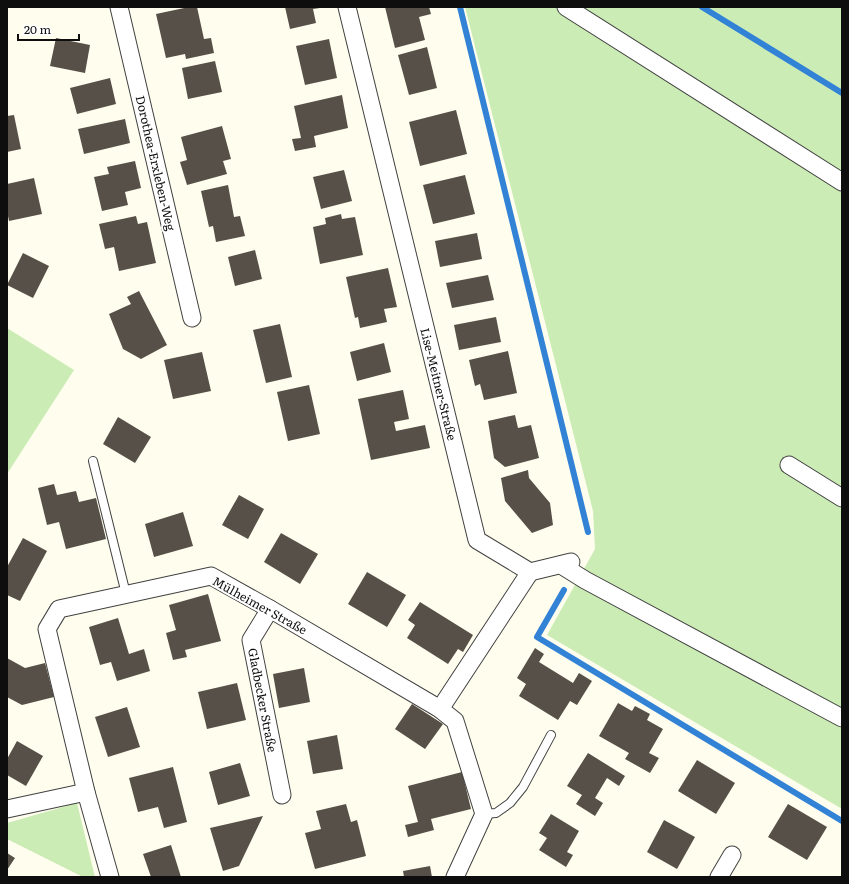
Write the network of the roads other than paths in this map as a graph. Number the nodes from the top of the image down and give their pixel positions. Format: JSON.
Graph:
{"nodes":[{"id":1,"x":119,"y":7,"type":"edge"},
{"id":2,"x":347,"y":7,"type":"edge"},
{"id":3,"x":566,"y":7,"type":"edge"},
{"id":4,"x":842,"y":182,"type":"edge"},
{"id":5,"x":192,"y":318,"type":"dead end"},
{"id":6,"x":93,"y":461,"type":"dead end"},
{"id":7,"x":789,"y":465,"type":"dead end"},
{"id":8,"x":842,"y":498,"type":"edge"},
{"id":9,"x":530,"y":572,"type":"junction"},
{"id":10,"x":126,"y":594,"type":"junction"},
{"id":11,"x":270,"y":609,"type":"junction"},
{"id":12,"x":440,"y":709,"type":"junction"},
{"id":13,"x":842,"y":718,"type":"edge"},
{"id":14,"x":550,"y":735,"type":"dead end"},
{"id":15,"x":86,"y":792,"type":"junction"},
{"id":16,"x":282,"y":795,"type":"dead end"},
{"id":17,"x":7,"y":809,"type":"edge"},
{"id":18,"x":484,"y":814,"type":"junction"},
{"id":19,"x":732,"y":855,"type":"dead end"},
{"id":20,"x":110,"y":877,"type":"edge"},
{"id":21,"x":455,"y":877,"type":"edge"},
{"id":22,"x":719,"y":877,"type":"edge"}],
"edges":[{"from":1,"to":5,"type":"street","name":"Dorothea-Erxleben-Weg"},
{"from":2,"to":9,"type":"street","name":"Lise-Meitner-Straße"},
{"from":3,"to":4,"type":"street"},
{"from":6,"to":10,"type":"lane"},
{"from":7,"to":8,"type":"street"},
{"from":9,"to":12,"type":"street"},
{"from":9,"to":13,"type":"street"},
{"from":10,"to":11,"type":"street","name":"Mülheimer Straße"},
{"from":10,"to":15,"type":"street","name":"Mülheimer Straße"},
{"from":11,"to":12,"type":"street","name":"Mülheimer Straße"},
{"from":11,"to":16,"type":"street","name":"Gladbecker Straße"},
{"from":12,"to":18,"type":"street","name":"Mülheimer Straße"},
{"from":14,"to":18,"type":"lane"},
{"from":15,"to":17,"type":"street"},
{"from":15,"to":20,"type":"street","name":"Mülheimer Straße"},
{"from":18,"to":21,"type":"street"},
{"from":19,"to":22,"type":"street"}]}
